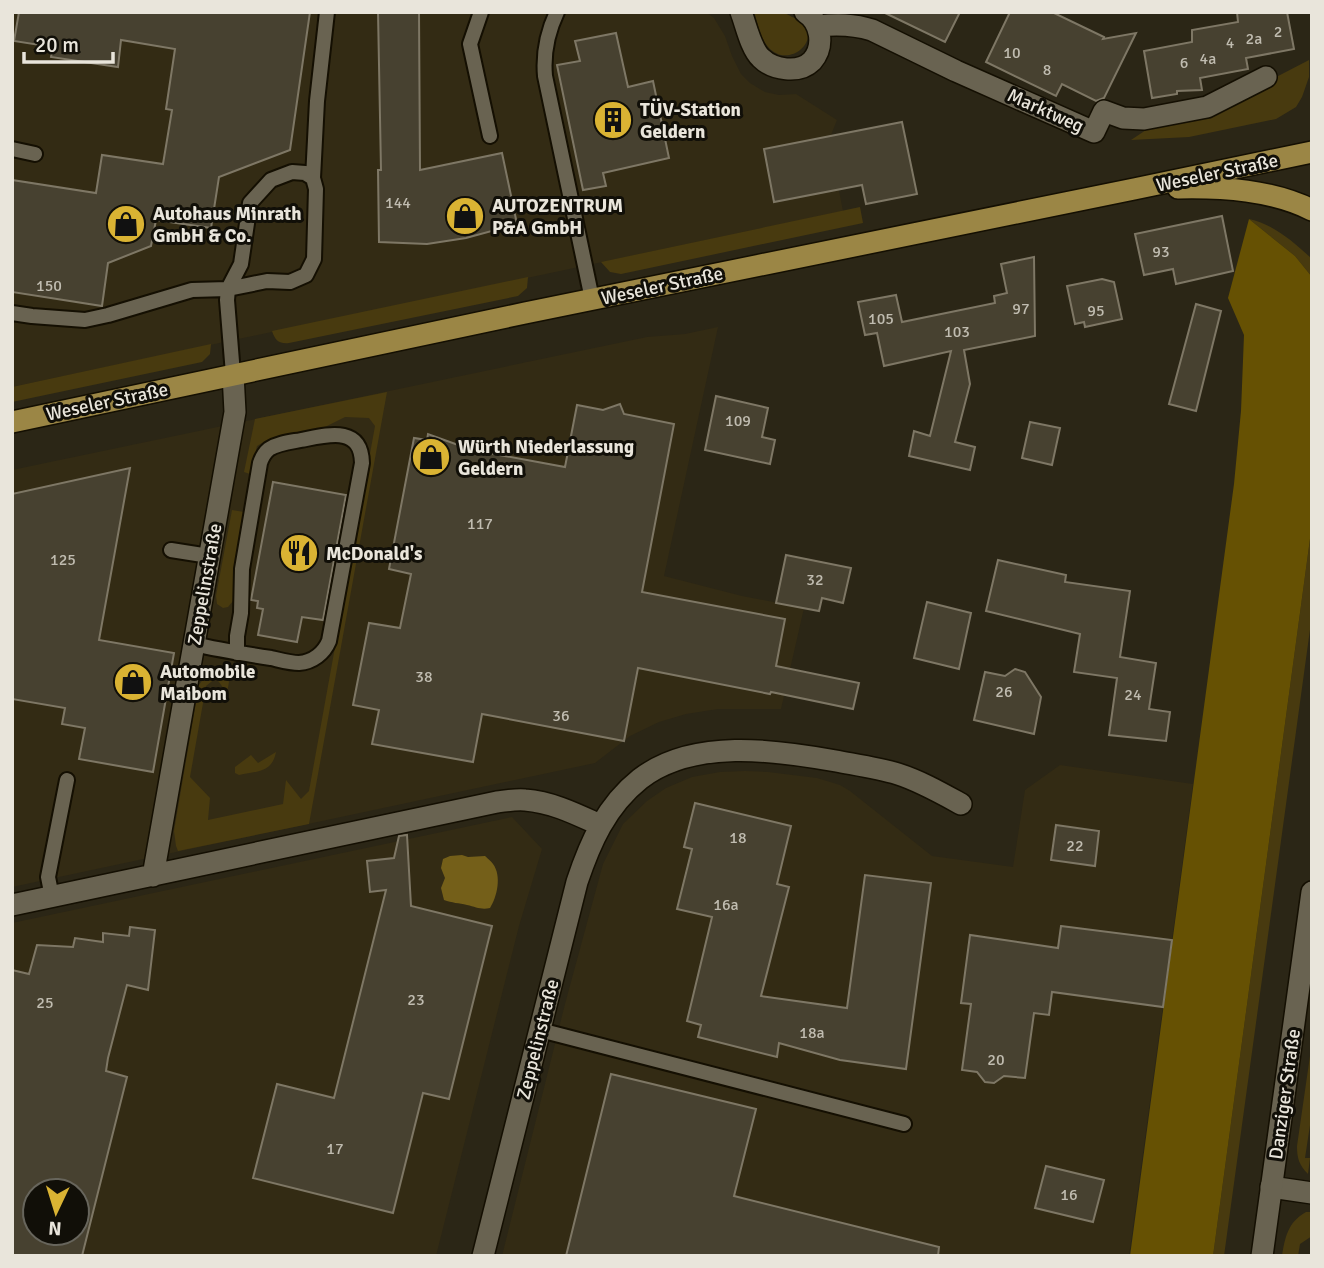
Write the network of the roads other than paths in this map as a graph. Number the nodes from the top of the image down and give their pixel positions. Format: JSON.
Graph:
{"nodes":[{"id":1,"x":327,"y":12,"type":"edge"},
{"id":2,"x":481,"y":12,"type":"edge"},
{"id":3,"x":557,"y":12,"type":"edge"},
{"id":4,"x":741,"y":12,"type":"edge"},
{"id":5,"x":811,"y":19,"type":"edge"},
{"id":6,"x":1266,"y":77,"type":"dead end"},
{"id":7,"x":490,"y":135,"type":"dead end"},
{"id":8,"x":12,"y":149,"type":"edge"},
{"id":9,"x":1312,"y":152,"type":"edge"},
{"id":10,"x":35,"y":153,"type":"dead end"},
{"id":11,"x":313,"y":178,"type":"junction"},
{"id":12,"x":1134,"y":190,"type":"junction"},
{"id":13,"x":1312,"y":209,"type":"edge"},
{"id":14,"x":228,"y":289,"type":"junction"},
{"id":15,"x":592,"y":299,"type":"junction"},
{"id":16,"x":12,"y":313,"type":"edge"},
{"id":17,"x":233,"y":373,"type":"junction"},
{"id":18,"x":12,"y":422,"type":"edge"},
{"id":19,"x":171,"y":550,"type":"dead end"},
{"id":20,"x":209,"y":556,"type":"junction"},
{"id":21,"x":194,"y":645,"type":"junction"},
{"id":22,"x":237,"y":653,"type":"junction"},
{"id":23,"x":67,"y":780,"type":"dead end"},
{"id":24,"x":961,"y":804,"type":"dead end"},
{"id":25,"x":600,"y":825,"type":"junction"},
{"id":26,"x":153,"y":876,"type":"junction"},
{"id":27,"x":1312,"y":891,"type":"edge"},
{"id":28,"x":52,"y":897,"type":"junction"},
{"id":29,"x":12,"y":905,"type":"edge"},
{"id":30,"x":540,"y":1030,"type":"junction"},
{"id":31,"x":904,"y":1124,"type":"dead end"},
{"id":32,"x":1271,"y":1187,"type":"junction"},
{"id":33,"x":1312,"y":1193,"type":"edge"},
{"id":34,"x":483,"y":1256,"type":"edge"},
{"id":35,"x":1262,"y":1256,"type":"edge"}],
"edges":[{"from":1,"to":11,"type":"lane"},
{"from":2,"to":7,"type":"lane"},
{"from":3,"to":15,"type":"lane"},
{"from":4,"to":5,"type":"street","name":"Marktweg"},
{"from":5,"to":6,"type":"street","name":"Marktweg"},
{"from":8,"to":10,"type":"lane"},
{"from":9,"to":12,"type":"main road","name":"Weseler Straße"},
{"from":11,"to":14,"type":"lane"},
{"from":11,"to":14,"type":"lane"},
{"from":12,"to":13,"type":"main road"},
{"from":12,"to":15,"type":"main road","name":"Weseler Straße"},
{"from":14,"to":16,"type":"lane"},
{"from":14,"to":17,"type":"lane"},
{"from":15,"to":17,"type":"main road","name":"Weseler Straße"},
{"from":17,"to":18,"type":"main road","name":"Weseler Straße"},
{"from":17,"to":20,"type":"street","name":"Zeppelinstraße"},
{"from":19,"to":20,"type":"lane"},
{"from":20,"to":21,"type":"street","name":"Zeppelinstraße"},
{"from":21,"to":22,"type":"lane"},
{"from":21,"to":26,"type":"street","name":"Zeppelinstraße"},
{"from":22,"to":22,"type":"lane"},
{"from":23,"to":28,"type":"lane"},
{"from":24,"to":25,"type":"street","name":"Zeppelinstraße"},
{"from":25,"to":26,"type":"street"},
{"from":25,"to":30,"type":"street","name":"Zeppelinstraße"},
{"from":26,"to":28,"type":"street"},
{"from":27,"to":32,"type":"street","name":"Danziger Straße"},
{"from":28,"to":29,"type":"street"},
{"from":30,"to":31,"type":"lane"},
{"from":30,"to":34,"type":"street","name":"Zeppelinstraße"},
{"from":32,"to":33,"type":"street"},
{"from":32,"to":35,"type":"street","name":"Danziger Straße"}]}
